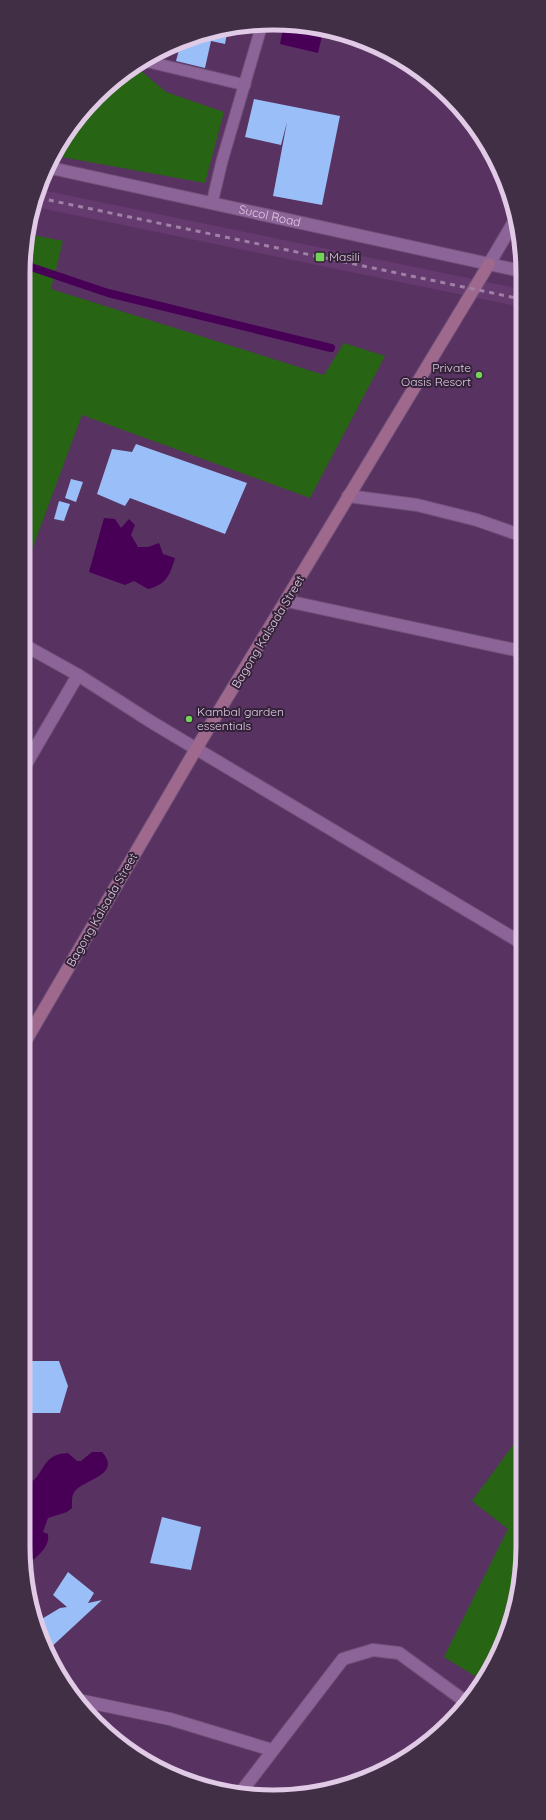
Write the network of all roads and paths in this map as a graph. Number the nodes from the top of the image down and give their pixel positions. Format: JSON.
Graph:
{"nodes":[{"id":1,"x":260,"y":31,"type":"edge"},
{"id":2,"x":152,"y":63,"type":"edge"},
{"id":3,"x":245,"y":85,"type":"junction"},
{"id":4,"x":54,"y":169,"type":"edge"},
{"id":5,"x":212,"y":203,"type":"junction"},
{"id":6,"x":511,"y":226,"type":"edge"},
{"id":7,"x":488,"y":264,"type":"junction"},
{"id":8,"x":516,"y":270,"type":"edge"},
{"id":9,"x":348,"y":496,"type":"junction"},
{"id":10,"x":516,"y":534,"type":"edge"},
{"id":11,"x":287,"y":601,"type":"junction"},
{"id":12,"x":30,"y":648,"type":"edge"},
{"id":13,"x":516,"y":650,"type":"edge"},
{"id":14,"x":78,"y":675,"type":"junction"},
{"id":15,"x":196,"y":749,"type":"junction"},
{"id":16,"x":30,"y":757,"type":"edge"},
{"id":17,"x":516,"y":940,"type":"edge"},
{"id":18,"x":30,"y":1033,"type":"edge"},
{"id":19,"x":462,"y":1699,"type":"edge"},
{"id":20,"x":85,"y":1702,"type":"edge"},
{"id":21,"x":272,"y":1750,"type":"junction"},
{"id":22,"x":244,"y":1788,"type":"edge"}],
"edges":[{"from":1,"to":3,"type":"lane"},
{"from":2,"to":3,"type":"lane"},
{"from":3,"to":5,"type":"lane"},
{"from":4,"to":5,"type":"street","name":"Sucol Road"},
{"from":5,"to":7,"type":"street","name":"Sucol Road"},
{"from":6,"to":7,"type":"street"},
{"from":7,"to":8,"type":"street","name":"Sucol Road"},
{"from":7,"to":9,"type":"street","name":"Bagong Kalsada Street"},
{"from":9,"to":10,"type":"street"},
{"from":9,"to":11,"type":"street","name":"Bagong Kalsada Street"},
{"from":11,"to":13,"type":"street"},
{"from":11,"to":15,"type":"street","name":"Bagong Kalsada Street"},
{"from":12,"to":14,"type":"street"},
{"from":14,"to":15,"type":"street"},
{"from":14,"to":16,"type":"street"},
{"from":15,"to":17,"type":"street"},
{"from":15,"to":18,"type":"street","name":"Bagong Kalsada Street"},
{"from":19,"to":21,"type":"street"},
{"from":20,"to":21,"type":"street"},
{"from":21,"to":22,"type":"street"}]}
